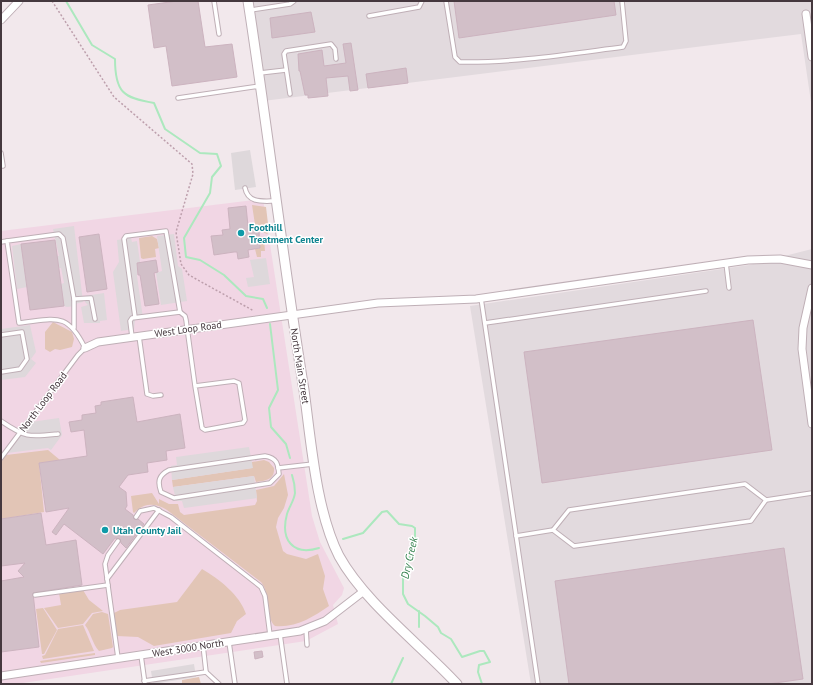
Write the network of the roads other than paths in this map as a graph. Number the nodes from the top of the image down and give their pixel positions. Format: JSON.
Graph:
{"nodes":[{"id":1,"x":19,"y":1,"type":"edge"},
{"id":2,"x":214,"y":1,"type":"edge"},
{"id":3,"x":294,"y":1,"type":"edge"},
{"id":4,"x":422,"y":1,"type":"edge"},
{"id":5,"x":446,"y":1,"type":"edge"},
{"id":6,"x":622,"y":1,"type":"edge"},
{"id":7,"x":249,"y":6,"type":"edge"},
{"id":8,"x":806,"y":14,"type":"dead end"},
{"id":9,"x":369,"y":16,"type":"dead end"},
{"id":10,"x":1,"y":20,"type":"edge"},
{"id":11,"x":219,"y":34,"type":"dead end"},
{"id":12,"x":811,"y":45,"type":"edge"},
{"id":13,"x":812,"y":57,"type":"edge"},
{"id":14,"x":336,"y":58,"type":"dead end"},
{"id":15,"x":286,"y":70,"type":"junction"},
{"id":16,"x":259,"y":73,"type":"junction"},
{"id":17,"x":261,"y":86,"type":"junction"},
{"id":18,"x":290,"y":94,"type":"dead end"},
{"id":19,"x":178,"y":98,"type":"dead end"},
{"id":20,"x":1,"y":153,"type":"edge"},
{"id":21,"x":1,"y":166,"type":"edge"},
{"id":22,"x":245,"y":188,"type":"dead end"},
{"id":23,"x":277,"y":201,"type":"junction"},
{"id":24,"x":7,"y":241,"type":"junction"},
{"id":25,"x":1,"y":242,"type":"edge"},
{"id":26,"x":726,"y":263,"type":"junction"},
{"id":27,"x":812,"y":266,"type":"edge"},
{"id":28,"x":729,"y":288,"type":"dead end"},
{"id":29,"x":812,"y":288,"type":"edge"},
{"id":30,"x":706,"y":291,"type":"dead end"},
{"id":31,"x":481,"y":298,"type":"junction"},
{"id":32,"x":74,"y":299,"type":"junction"},
{"id":33,"x":180,"y":312,"type":"junction"},
{"id":34,"x":292,"y":314,"type":"junction"},
{"id":35,"x":135,"y":317,"type":"junction"},
{"id":36,"x":95,"y":319,"type":"dead end"},
{"id":37,"x":19,"y":323,"type":"junction"},
{"id":38,"x":485,"y":323,"type":"junction"},
{"id":39,"x":74,"y":328,"type":"junction"},
{"id":40,"x":187,"y":330,"type":"junction"},
{"id":41,"x":22,"y":332,"type":"junction"},
{"id":42,"x":1,"y":335,"type":"edge"},
{"id":43,"x":135,"y":337,"type":"junction"},
{"id":44,"x":86,"y":348,"type":"junction"},
{"id":45,"x":1,"y":372,"type":"edge"},
{"id":46,"x":195,"y":386,"type":"junction"},
{"id":47,"x":161,"y":395,"type":"dead end"},
{"id":48,"x":1,"y":421,"type":"edge"},
{"id":49,"x":812,"y":424,"type":"edge"},
{"id":50,"x":19,"y":434,"type":"junction"},
{"id":51,"x":58,"y":434,"type":"dead end"},
{"id":52,"x":1,"y":458,"type":"edge"},
{"id":53,"x":315,"y":464,"type":"junction"},
{"id":54,"x":278,"y":468,"type":"junction"},
{"id":55,"x":812,"y":494,"type":"edge"},
{"id":56,"x":766,"y":500,"type":"junction"},
{"id":57,"x":159,"y":510,"type":"junction"},
{"id":58,"x":136,"y":517,"type":"dead end"},
{"id":59,"x":553,"y":530,"type":"junction"},
{"id":60,"x":516,"y":536,"type":"junction"},
{"id":61,"x":118,"y":541,"type":"dead end"},
{"id":62,"x":107,"y":579,"type":"junction"},
{"id":63,"x":108,"y":585,"type":"junction"},
{"id":64,"x":364,"y":591,"type":"junction"},
{"id":65,"x":35,"y":595,"type":"dead end"},
{"id":66,"x":306,"y":629,"type":"junction"},
{"id":67,"x":280,"y":634,"type":"junction"},
{"id":68,"x":270,"y":635,"type":"junction"},
{"id":69,"x":229,"y":641,"type":"junction"},
{"id":70,"x":202,"y":646,"type":"junction"},
{"id":71,"x":307,"y":646,"type":"dead end"},
{"id":72,"x":141,"y":655,"type":"junction"},
{"id":73,"x":118,"y":658,"type":"junction"},
{"id":74,"x":206,"y":672,"type":"junction"},
{"id":75,"x":1,"y":676,"type":"edge"},
{"id":76,"x":145,"y":682,"type":"edge"},
{"id":77,"x":219,"y":684,"type":"edge"},
{"id":78,"x":235,"y":684,"type":"edge"},
{"id":79,"x":287,"y":684,"type":"edge"},
{"id":80,"x":457,"y":684,"type":"edge"},
{"id":81,"x":538,"y":684,"type":"edge"}],
"edges":[{"from":1,"to":10,"type":"street"},
{"from":2,"to":11,"type":"lane"},
{"from":3,"to":7,"type":"lane"},
{"from":4,"to":9,"type":"lane"},
{"from":5,"to":6,"type":"lane"},
{"from":7,"to":16,"type":"street","name":"North Main Street"},
{"from":8,"to":12,"type":"street"},
{"from":12,"to":13,"type":"street"},
{"from":14,"to":15,"type":"lane"},
{"from":15,"to":16,"type":"lane"},
{"from":15,"to":18,"type":"lane"},
{"from":16,"to":17,"type":"street","name":"North Main Street"},
{"from":17,"to":19,"type":"lane"},
{"from":17,"to":23,"type":"street","name":"North Main Street"},
{"from":20,"to":21,"type":"lane"},
{"from":22,"to":23,"type":"lane"},
{"from":23,"to":34,"type":"street","name":"North Main Street"},
{"from":24,"to":25,"type":"lane"},
{"from":24,"to":32,"type":"lane"},
{"from":24,"to":37,"type":"lane"},
{"from":26,"to":27,"type":"street","name":"West Loop Road"},
{"from":26,"to":28,"type":"lane"},
{"from":26,"to":31,"type":"street","name":"West Loop Road"},
{"from":29,"to":49,"type":"street"},
{"from":30,"to":38,"type":"lane"},
{"from":31,"to":34,"type":"street","name":"West Loop Road"},
{"from":31,"to":38,"type":"lane"},
{"from":32,"to":36,"type":"lane"},
{"from":32,"to":39,"type":"lane"},
{"from":33,"to":35,"type":"lane"},
{"from":33,"to":35,"type":"lane"},
{"from":33,"to":40,"type":"lane"},
{"from":34,"to":40,"type":"street","name":"West Loop Road"},
{"from":34,"to":53,"type":"street","name":"North Main Street"},
{"from":35,"to":43,"type":"lane"},
{"from":37,"to":39,"type":"lane"},
{"from":37,"to":41,"type":"lane"},
{"from":38,"to":60,"type":"lane"},
{"from":39,"to":44,"type":"lane"},
{"from":40,"to":43,"type":"street","name":"West Loop Road"},
{"from":40,"to":46,"type":"lane"},
{"from":41,"to":42,"type":"lane"},
{"from":41,"to":45,"type":"lane"},
{"from":43,"to":44,"type":"street","name":"West Loop Road"},
{"from":43,"to":47,"type":"lane"},
{"from":44,"to":50,"type":"lane","name":"North Loop Road"},
{"from":46,"to":46,"type":"lane"},
{"from":48,"to":50,"type":"lane"},
{"from":50,"to":51,"type":"lane"},
{"from":50,"to":52,"type":"lane","name":"North Loop Road"},
{"from":53,"to":54,"type":"lane"},
{"from":53,"to":64,"type":"street","name":"North Main Street"},
{"from":54,"to":54,"type":"lane"},
{"from":55,"to":56,"type":"lane"},
{"from":56,"to":59,"type":"lane"},
{"from":56,"to":59,"type":"lane"},
{"from":57,"to":58,"type":"lane"},
{"from":57,"to":62,"type":"lane"},
{"from":57,"to":68,"type":"lane"},
{"from":59,"to":60,"type":"lane"},
{"from":60,"to":81,"type":"lane"},
{"from":61,"to":62,"type":"lane"},
{"from":62,"to":63,"type":"lane"},
{"from":63,"to":65,"type":"lane"},
{"from":63,"to":73,"type":"lane"},
{"from":64,"to":66,"type":"street","name":"West 3000 North"},
{"from":64,"to":80,"type":"street","name":"North Main Street"},
{"from":66,"to":67,"type":"street","name":"West 3000 North"},
{"from":66,"to":71,"type":"lane"},
{"from":67,"to":68,"type":"street","name":"West 3000 North"},
{"from":67,"to":79,"type":"lane"},
{"from":68,"to":69,"type":"street","name":"West 3000 North"},
{"from":69,"to":70,"type":"street","name":"West 3000 North"},
{"from":69,"to":78,"type":"lane"},
{"from":70,"to":72,"type":"street","name":"West 3000 North"},
{"from":70,"to":74,"type":"lane"},
{"from":72,"to":73,"type":"street","name":"West 3000 North"},
{"from":72,"to":76,"type":"lane"},
{"from":73,"to":75,"type":"street","name":"West 3000 North"},
{"from":74,"to":76,"type":"lane"},
{"from":74,"to":77,"type":"lane"}]}
